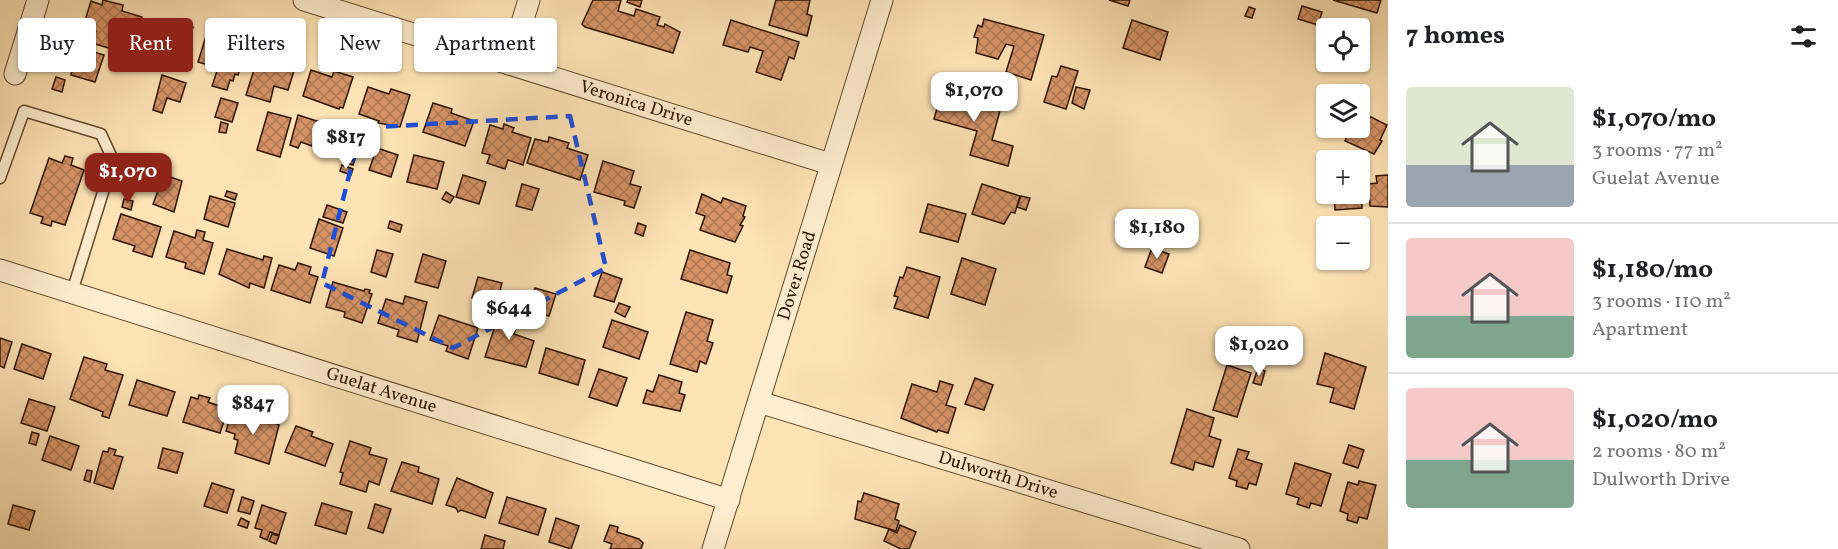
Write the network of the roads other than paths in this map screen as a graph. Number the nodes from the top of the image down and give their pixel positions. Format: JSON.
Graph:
{"nodes":[{"id":1,"x":38,"y":0,"type":"edge"},
{"id":2,"x":304,"y":0,"type":"edge"},
{"id":3,"x":529,"y":0,"type":"edge"},
{"id":4,"x":882,"y":0,"type":"edge"},
{"id":5,"x":523,"y":18,"type":"edge"},
{"id":6,"x":414,"y":34,"type":"edge"},
{"id":7,"x":535,"y":72,"type":"edge"},
{"id":8,"x":15,"y":74,"type":"dead end"},
{"id":9,"x":830,"y":164,"type":"junction"},
{"id":10,"x":0,"y":178,"type":"edge"},
{"id":11,"x":0,"y":270,"type":"edge"},
{"id":12,"x":72,"y":292,"type":"junction"},
{"id":13,"x":759,"y":402,"type":"junction"},
{"id":14,"x":729,"y":500,"type":"junction"},
{"id":15,"x":713,"y":549,"type":"edge"},
{"id":16,"x":1239,"y":549,"type":"edge"}],
"edges":[{"from":1,"to":8,"type":"street"},
{"from":2,"to":6,"type":"street","name":"Veronica Drive"},
{"from":3,"to":5,"type":"street"},
{"from":4,"to":9,"type":"street","name":"Dover Road"},
{"from":7,"to":9,"type":"street","name":"Veronica Drive"},
{"from":9,"to":13,"type":"street","name":"Dover Road"},
{"from":10,"to":12,"type":"lane"},
{"from":11,"to":12,"type":"street","name":"Guelat Avenue"},
{"from":12,"to":14,"type":"street","name":"Guelat Avenue"},
{"from":13,"to":14,"type":"street","name":"Dover Road"},
{"from":13,"to":16,"type":"street","name":"Dulworth Drive"},
{"from":14,"to":15,"type":"street","name":"Dover Road"}]}
